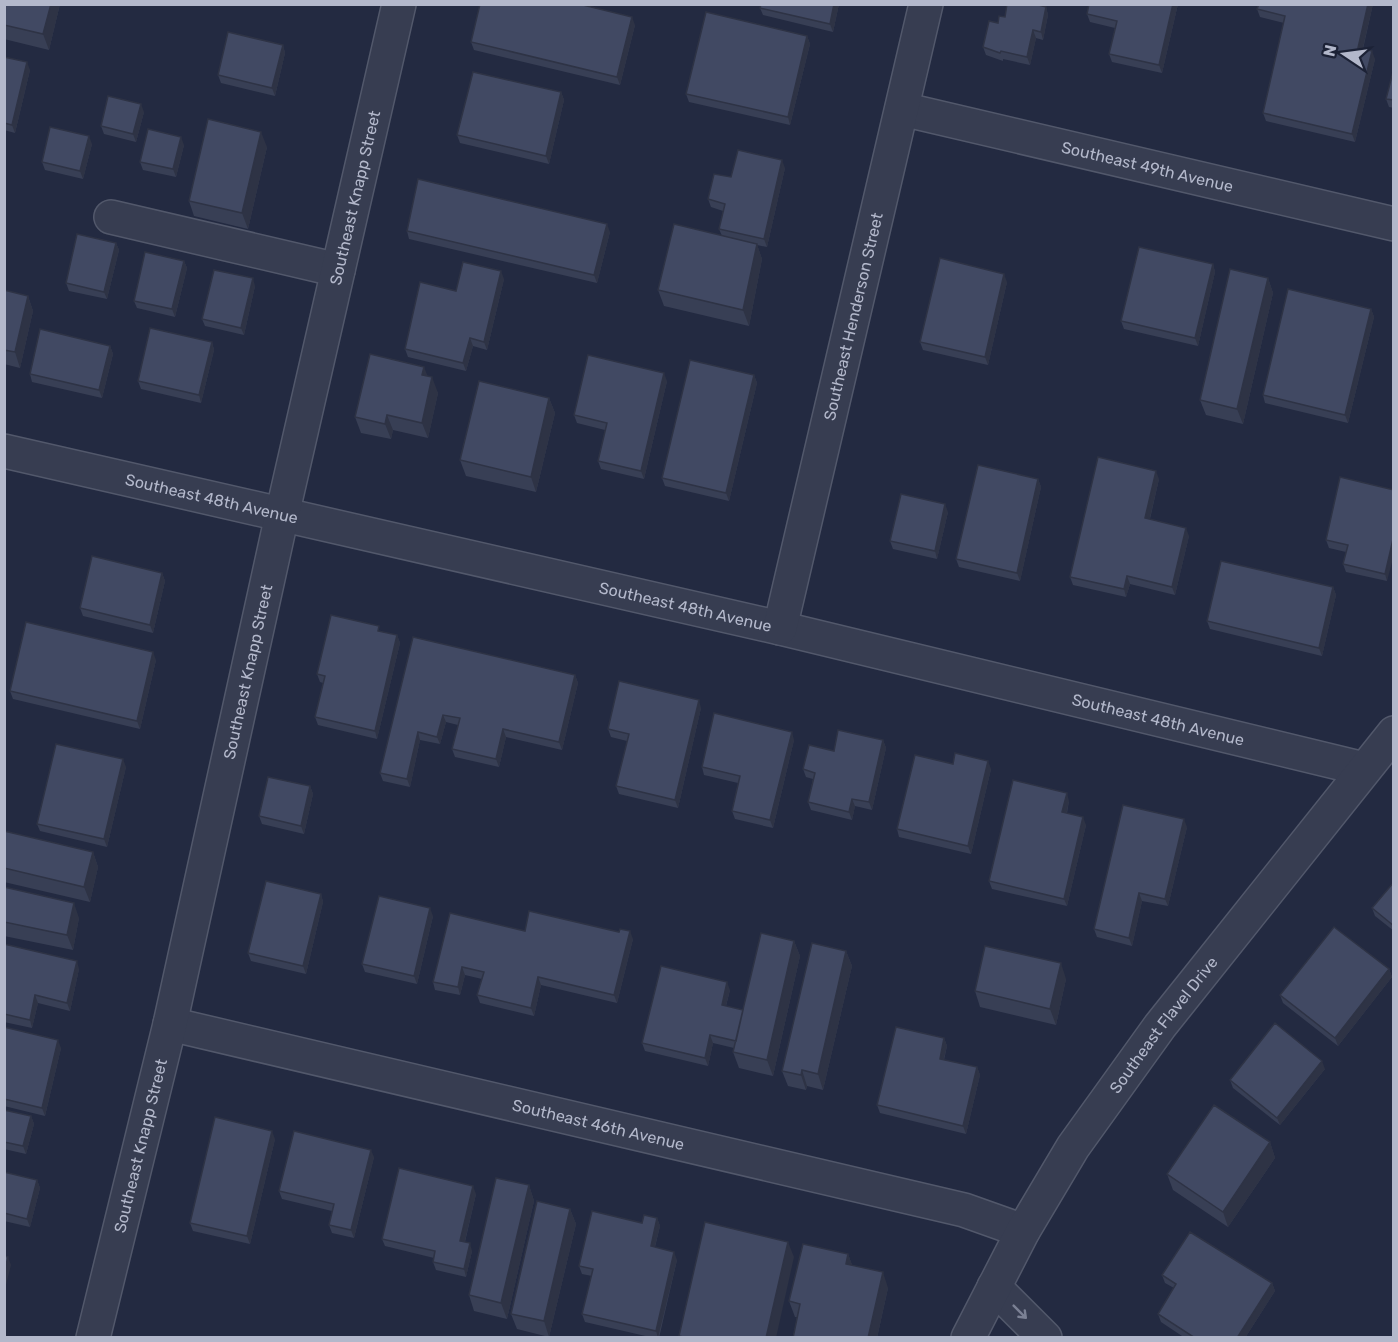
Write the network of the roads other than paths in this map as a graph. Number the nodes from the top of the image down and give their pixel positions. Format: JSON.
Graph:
{"nodes":[{"id":1,"x":399,"y":4,"type":"edge"},
{"id":2,"x":926,"y":4,"type":"edge"},
{"id":3,"x":902,"y":110,"type":"junction"},
{"id":4,"x":111,"y":217,"type":"dead end"},
{"id":5,"x":1394,"y":224,"type":"edge"},
{"id":6,"x":338,"y":270,"type":"junction"},
{"id":7,"x":4,"y":451,"type":"edge"},
{"id":8,"x":282,"y":515,"type":"junction"},
{"id":9,"x":780,"y":628,"type":"junction"},
{"id":10,"x":1394,"y":733,"type":"edge"},
{"id":11,"x":1364,"y":769,"type":"junction"},
{"id":12,"x":170,"y":1024,"type":"junction"},
{"id":13,"x":1023,"y":1231,"type":"junction"},
{"id":14,"x":994,"y":1287,"type":"junction"},
{"id":15,"x":93,"y":1338,"type":"edge"},
{"id":16,"x":968,"y":1338,"type":"edge"},
{"id":17,"x":1045,"y":1338,"type":"edge"}],
"edges":[{"from":1,"to":6,"type":"street","name":"Southeast Knapp Street"},
{"from":2,"to":3,"type":"street","name":"Southeast Henderson Street"},
{"from":3,"to":5,"type":"street","name":"Southeast 49th Avenue"},
{"from":3,"to":9,"type":"street","name":"Southeast Henderson Street"},
{"from":4,"to":6,"type":"street"},
{"from":6,"to":8,"type":"street","name":"Southeast Knapp Street"},
{"from":7,"to":8,"type":"street","name":"Southeast 48th Avenue"},
{"from":8,"to":9,"type":"street","name":"Southeast 48th Avenue"},
{"from":8,"to":12,"type":"street","name":"Southeast Knapp Street"},
{"from":9,"to":11,"type":"street","name":"Southeast 48th Avenue"},
{"from":10,"to":11,"type":"street","name":"Southeast Flavel Drive"},
{"from":11,"to":13,"type":"street","name":"Southeast Flavel Drive"},
{"from":12,"to":13,"type":"street","name":"Southeast 46th Avenue"},
{"from":12,"to":15,"type":"street","name":"Southeast Knapp Street"},
{"from":13,"to":14,"type":"street","name":"Southeast Flavel Drive"},
{"from":14,"to":16,"type":"street","name":"Southeast Flavel Drive"},
{"from":14,"to":17,"type":"street","one_way":true}]}
